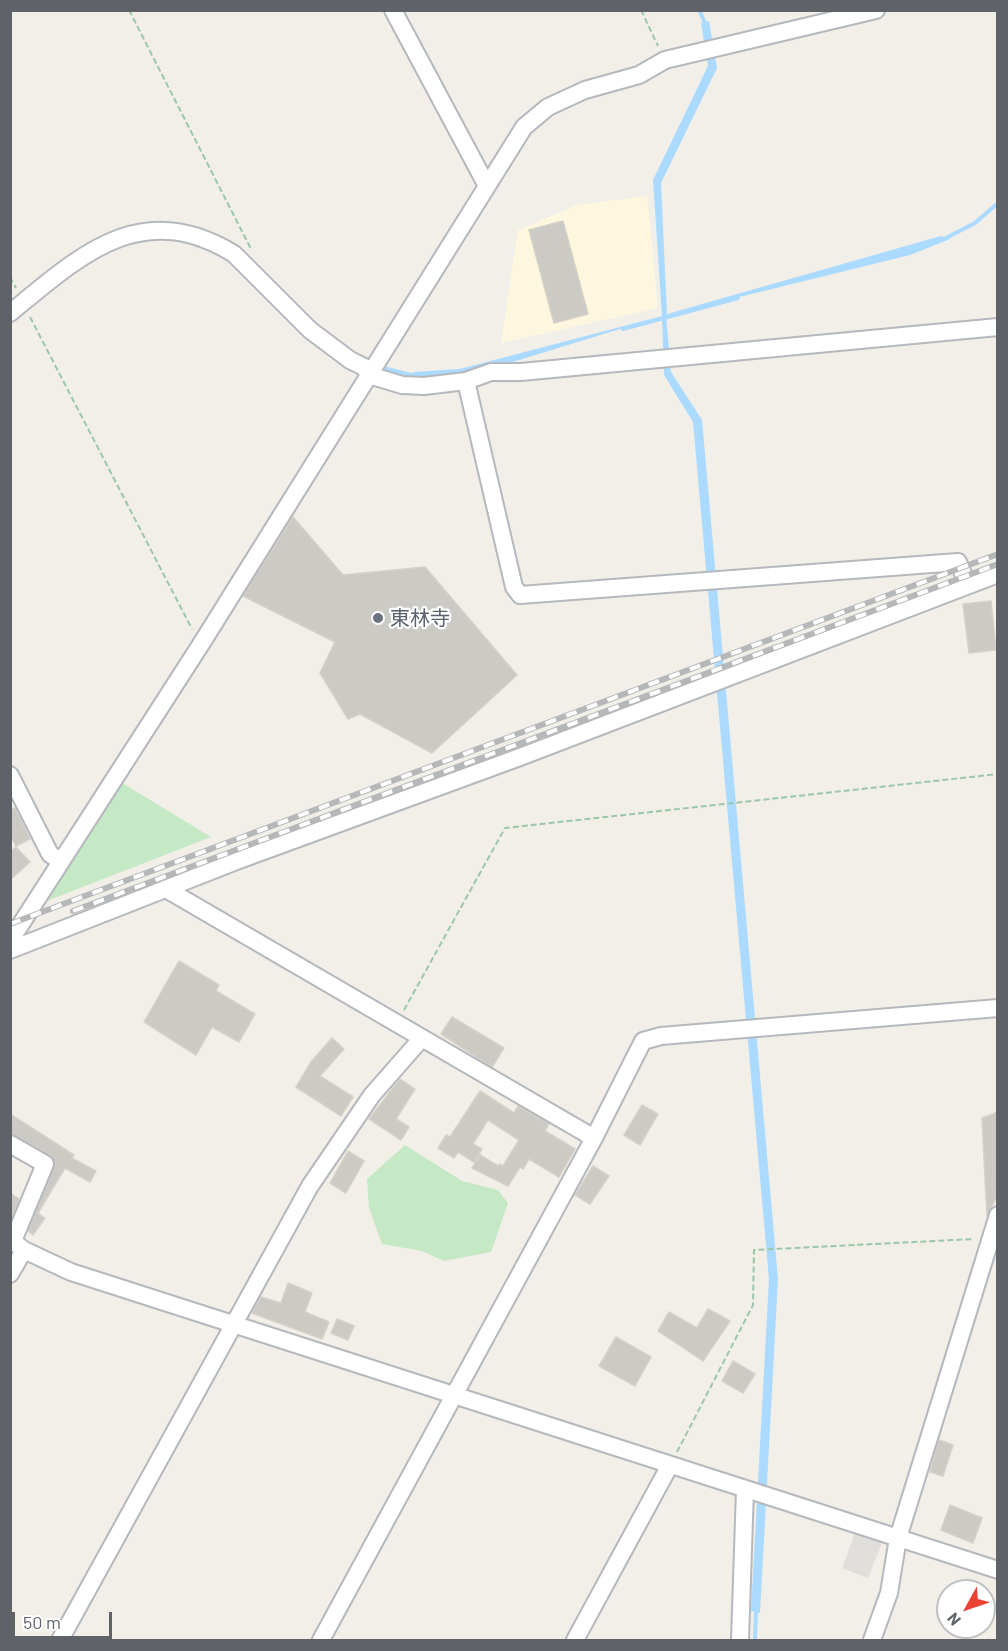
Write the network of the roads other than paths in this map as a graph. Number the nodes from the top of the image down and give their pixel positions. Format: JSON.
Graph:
{"nodes":[{"id":1,"x":393,"y":10,"type":"edge"},
{"id":2,"x":876,"y":10,"type":"edge"},
{"id":3,"x":487,"y":186,"type":"junction"},
{"id":4,"x":17,"y":308,"type":"edge"},
{"id":5,"x":998,"y":327,"type":"edge"},
{"id":6,"x":369,"y":375,"type":"junction"},
{"id":7,"x":466,"y":381,"type":"junction"},
{"id":8,"x":998,"y":574,"type":"edge"},
{"id":9,"x":968,"y":585,"type":"junction"},
{"id":10,"x":10,"y":775,"type":"edge"},
{"id":11,"x":60,"y":861,"type":"junction"},
{"id":12,"x":166,"y":889,"type":"junction"},
{"id":13,"x":10,"y":941,"type":"edge"},
{"id":14,"x":10,"y":950,"type":"edge"},
{"id":15,"x":998,"y":1008,"type":"edge"},
{"id":16,"x":422,"y":1038,"type":"junction"},
{"id":17,"x":594,"y":1138,"type":"junction"},
{"id":18,"x":10,"y":1144,"type":"edge"},
{"id":19,"x":998,"y":1215,"type":"edge"},
{"id":20,"x":16,"y":1243,"type":"edge"},
{"id":21,"x":10,"y":1274,"type":"edge"},
{"id":22,"x":233,"y":1326,"type":"junction"},
{"id":23,"x":454,"y":1396,"type":"junction"},
{"id":24,"x":670,"y":1465,"type":"junction"},
{"id":25,"x":745,"y":1489,"type":"junction"},
{"id":26,"x":898,"y":1538,"type":"junction"},
{"id":27,"x":998,"y":1570,"type":"edge"},
{"id":28,"x":60,"y":1641,"type":"edge"},
{"id":29,"x":321,"y":1641,"type":"edge"},
{"id":30,"x":575,"y":1641,"type":"edge"},
{"id":31,"x":740,"y":1641,"type":"edge"},
{"id":32,"x":872,"y":1641,"type":"edge"}],
"edges":[{"from":1,"to":3,"type":"street"},
{"from":2,"to":3,"type":"street"},
{"from":3,"to":6,"type":"street"},
{"from":4,"to":6,"type":"street"},
{"from":5,"to":7,"type":"street"},
{"from":6,"to":7,"type":"street"},
{"from":6,"to":11,"type":"street"},
{"from":7,"to":9,"type":"street"},
{"from":8,"to":9,"type":"street"},
{"from":9,"to":12,"type":"street"},
{"from":10,"to":11,"type":"street"},
{"from":11,"to":13,"type":"street"},
{"from":12,"to":14,"type":"street"},
{"from":12,"to":16,"type":"street"},
{"from":15,"to":17,"type":"street"},
{"from":16,"to":17,"type":"street"},
{"from":16,"to":22,"type":"street"},
{"from":17,"to":23,"type":"street"},
{"from":18,"to":20,"type":"street"},
{"from":19,"to":26,"type":"street"},
{"from":20,"to":21,"type":"street"},
{"from":20,"to":22,"type":"street"},
{"from":22,"to":23,"type":"street"},
{"from":22,"to":28,"type":"street"},
{"from":23,"to":24,"type":"street"},
{"from":23,"to":29,"type":"street"},
{"from":24,"to":25,"type":"street"},
{"from":24,"to":30,"type":"street"},
{"from":25,"to":26,"type":"street"},
{"from":25,"to":31,"type":"street"},
{"from":26,"to":27,"type":"street"},
{"from":26,"to":32,"type":"street"}]}
